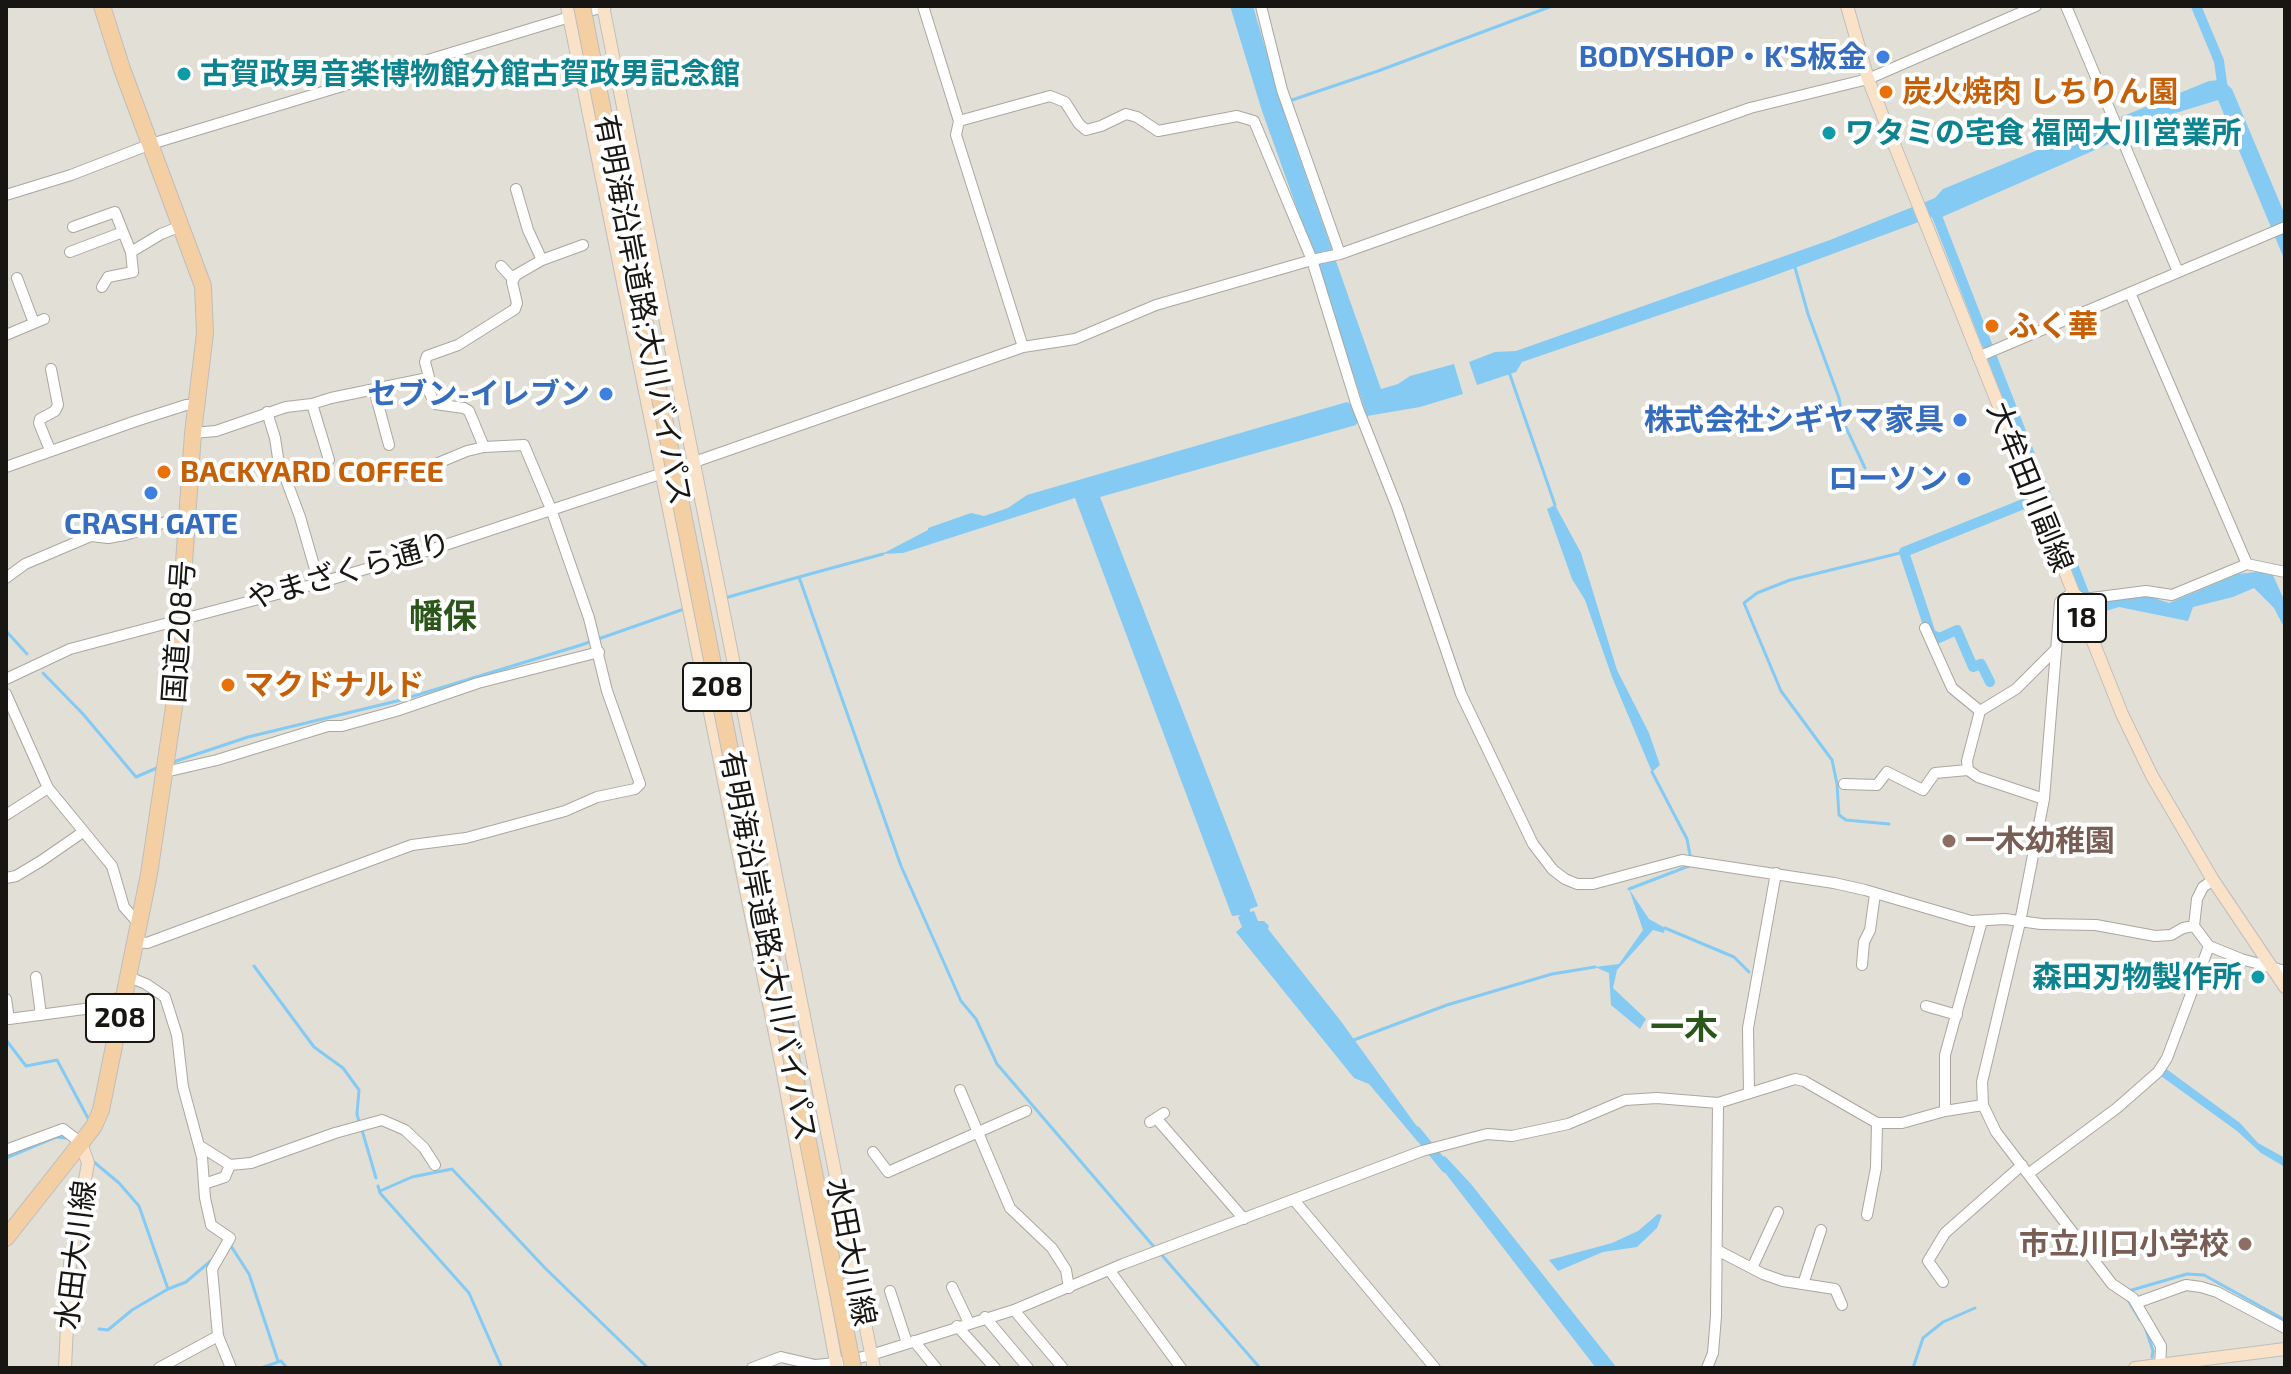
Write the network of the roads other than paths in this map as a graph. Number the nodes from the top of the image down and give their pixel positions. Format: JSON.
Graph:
{"nodes":[{"id":1,"x":102,"y":6,"type":"edge"},
{"id":2,"x":604,"y":6,"type":"edge"},
{"id":3,"x":923,"y":6,"type":"edge"},
{"id":4,"x":1261,"y":6,"type":"edge"},
{"id":5,"x":1847,"y":6,"type":"edge"},
{"id":6,"x":2036,"y":6,"type":"edge"},
{"id":7,"x":2066,"y":6,"type":"edge"},
{"id":8,"x":574,"y":8,"type":"edge"},
{"id":9,"x":1868,"y":79,"type":"junction"},
{"id":10,"x":959,"y":121,"type":"junction"},
{"id":11,"x":151,"y":144,"type":"junction"},
{"id":12,"x":516,"y":189,"type":"dead end"},
{"id":13,"x":6,"y":195,"type":"edge"},
{"id":14,"x":181,"y":226,"type":"junction"},
{"id":15,"x":73,"y":227,"type":"dead end"},
{"id":16,"x":2285,"y":227,"type":"edge"},
{"id":17,"x":123,"y":232,"type":"junction"},
{"id":18,"x":583,"y":245,"type":"dead end"},
{"id":19,"x":70,"y":252,"type":"dead end"},
{"id":20,"x":131,"y":252,"type":"junction"},
{"id":21,"x":1338,"y":255,"type":"junction"},
{"id":22,"x":542,"y":260,"type":"junction"},
{"id":23,"x":1313,"y":261,"type":"junction"},
{"id":24,"x":501,"y":266,"type":"dead end"},
{"id":25,"x":2178,"y":272,"type":"junction"},
{"id":26,"x":17,"y":278,"type":"dead end"},
{"id":27,"x":513,"y":279,"type":"junction"},
{"id":28,"x":102,"y":287,"type":"dead end"},
{"id":29,"x":2130,"y":293,"type":"junction"},
{"id":30,"x":6,"y":335,"type":"edge"},
{"id":31,"x":1023,"y":347,"type":"junction"},
{"id":32,"x":1978,"y":357,"type":"junction"},
{"id":33,"x":51,"y":369,"type":"dead end"},
{"id":34,"x":423,"y":379,"type":"junction"},
{"id":35,"x":374,"y":389,"type":"junction"},
{"id":36,"x":312,"y":404,"type":"junction"},
{"id":37,"x":196,"y":405,"type":"junction"},
{"id":38,"x":267,"y":412,"type":"junction"},
{"id":39,"x":193,"y":433,"type":"junction"},
{"id":40,"x":389,"y":445,"type":"dead end"},
{"id":41,"x":484,"y":447,"type":"junction"},
{"id":42,"x":50,"y":450,"type":"junction"},
{"id":43,"x":329,"y":460,"type":"dead end"},
{"id":44,"x":693,"y":462,"type":"junction"},
{"id":45,"x":6,"y":467,"type":"edge"},
{"id":46,"x":663,"y":473,"type":"junction"},
{"id":47,"x":409,"y":475,"type":"dead end"},
{"id":48,"x":551,"y":509,"type":"junction"},
{"id":49,"x":188,"y":515,"type":"junction"},
{"id":50,"x":2247,"y":564,"type":"junction"},
{"id":51,"x":2285,"y":572,"type":"edge"},
{"id":52,"x":6,"y":578,"type":"edge"},
{"id":53,"x":319,"y":583,"type":"junction"},
{"id":54,"x":2078,"y":596,"type":"junction"},
{"id":55,"x":181,"y":618,"type":"junction"},
{"id":56,"x":1925,"y":628,"type":"dead end"},
{"id":57,"x":2054,"y":651,"type":"junction"},
{"id":58,"x":599,"y":652,"type":"junction"},
{"id":59,"x":6,"y":679,"type":"edge"},
{"id":60,"x":6,"y":694,"type":"edge"},
{"id":61,"x":1980,"y":711,"type":"junction"},
{"id":62,"x":166,"y":765,"type":"junction"},
{"id":63,"x":1968,"y":770,"type":"junction"},
{"id":64,"x":1844,"y":784,"type":"dead end"},
{"id":65,"x":48,"y":788,"type":"junction"},
{"id":66,"x":2044,"y":799,"type":"junction"},
{"id":67,"x":6,"y":815,"type":"edge"},
{"id":68,"x":83,"y":832,"type":"junction"},
{"id":69,"x":1776,"y":873,"type":"junction"},
{"id":70,"x":6,"y":878,"type":"edge"},
{"id":71,"x":2213,"y":880,"type":"junction"},
{"id":72,"x":1875,"y":894,"type":"junction"},
{"id":73,"x":1982,"y":921,"type":"junction"},
{"id":74,"x":2020,"y":922,"type":"junction"},
{"id":75,"x":139,"y":924,"type":"junction"},
{"id":76,"x":2194,"y":926,"type":"junction"},
{"id":77,"x":136,"y":942,"type":"junction"},
{"id":78,"x":2209,"y":946,"type":"junction"},
{"id":79,"x":1862,"y":965,"type":"dead end"},
{"id":80,"x":2271,"y":968,"type":"junction"},
{"id":81,"x":2285,"y":971,"type":"edge"},
{"id":82,"x":36,"y":977,"type":"dead end"},
{"id":83,"x":129,"y":977,"type":"junction"},
{"id":84,"x":2285,"y":987,"type":"edge"},
{"id":85,"x":125,"y":995,"type":"junction"},
{"id":86,"x":6,"y":999,"type":"edge"},
{"id":87,"x":1926,"y":1006,"type":"dead end"},
{"id":88,"x":41,"y":1015,"type":"junction"},
{"id":89,"x":1957,"y":1015,"type":"junction"},
{"id":90,"x":960,"y":1090,"type":"dead end"},
{"id":91,"x":1749,"y":1093,"type":"junction"},
{"id":92,"x":1718,"y":1103,"type":"junction"},
{"id":93,"x":1983,"y":1105,"type":"junction"},
{"id":94,"x":1026,"y":1111,"type":"dead end"},
{"id":95,"x":1945,"y":1111,"type":"junction"},
{"id":96,"x":1156,"y":1118,"type":"dead end"},
{"id":97,"x":1877,"y":1123,"type":"junction"},
{"id":98,"x":978,"y":1131,"type":"junction"},
{"id":99,"x":81,"y":1143,"type":"junction"},
{"id":100,"x":200,"y":1146,"type":"junction"},
{"id":101,"x":6,"y":1150,"type":"edge"},
{"id":102,"x":873,"y":1152,"type":"dead end"},
{"id":103,"x":230,"y":1165,"type":"junction"},
{"id":104,"x":435,"y":1165,"type":"dead end"},
{"id":105,"x":2025,"y":1169,"type":"junction"},
{"id":106,"x":204,"y":1184,"type":"junction"},
{"id":107,"x":1294,"y":1200,"type":"junction"},
{"id":108,"x":1778,"y":1212,"type":"dead end"},
{"id":109,"x":1867,"y":1215,"type":"dead end"},
{"id":110,"x":1244,"y":1219,"type":"junction"},
{"id":111,"x":1821,"y":1230,"type":"dead end"},
{"id":112,"x":6,"y":1238,"type":"edge"},
{"id":113,"x":1717,"y":1250,"type":"junction"},
{"id":114,"x":1752,"y":1268,"type":"junction"},
{"id":115,"x":1110,"y":1271,"type":"junction"},
{"id":116,"x":1943,"y":1282,"type":"dead end"},
{"id":117,"x":1803,"y":1284,"type":"junction"},
{"id":118,"x":952,"y":1287,"type":"dead end"},
{"id":119,"x":1069,"y":1288,"type":"junction"},
{"id":120,"x":890,"y":1291,"type":"dead end"},
{"id":121,"x":2132,"y":1298,"type":"junction"},
{"id":122,"x":1842,"y":1305,"type":"dead end"},
{"id":123,"x":1014,"y":1310,"type":"junction"},
{"id":124,"x":985,"y":1317,"type":"junction"},
{"id":125,"x":969,"y":1323,"type":"junction"},
{"id":126,"x":957,"y":1326,"type":"junction"},
{"id":127,"x":2285,"y":1328,"type":"edge"},
{"id":128,"x":218,"y":1336,"type":"junction"},
{"id":129,"x":910,"y":1342,"type":"junction"},
{"id":130,"x":2285,"y":1349,"type":"edge"},
{"id":131,"x":873,"y":1362,"type":"edge"},
{"id":132,"x":2188,"y":1364,"type":"edge"},
{"id":133,"x":2161,"y":1366,"type":"edge"},
{"id":134,"x":843,"y":1367,"type":"edge"},
{"id":135,"x":1062,"y":1367,"type":"edge"},
{"id":136,"x":65,"y":1368,"type":"edge"},
{"id":137,"x":159,"y":1368,"type":"edge"},
{"id":138,"x":231,"y":1368,"type":"edge"},
{"id":139,"x":752,"y":1368,"type":"edge"},
{"id":140,"x":936,"y":1368,"type":"edge"},
{"id":141,"x":995,"y":1368,"type":"edge"},
{"id":142,"x":1028,"y":1368,"type":"edge"},
{"id":143,"x":1181,"y":1368,"type":"edge"},
{"id":144,"x":1435,"y":1368,"type":"edge"},
{"id":145,"x":1707,"y":1368,"type":"edge"},
{"id":146,"x":2135,"y":1368,"type":"edge"}],
"edges":[{"from":1,"to":11,"type":"highway","name":"国道208号","number":"208"},
{"from":2,"to":8,"type":"street","name":"水田大川線"},
{"from":2,"to":44,"type":"main road","name":"水田大川線"},
{"from":3,"to":10,"type":"street"},
{"from":4,"to":21,"type":"street"},
{"from":5,"to":9,"type":"main road","name":"大牟田川副線","number":"18"},
{"from":6,"to":9,"type":"street","name":"やまざくら通り"},
{"from":7,"to":25,"type":"street"},
{"from":8,"to":11,"type":"street"},
{"from":8,"to":46,"type":"main road","name":"水田大川線"},
{"from":8,"to":134,"type":"highway","name":"有明海沿岸道路;大川バイパス","number":"208","bridge":true},
{"from":9,"to":21,"type":"street","name":"やまざくら通り"},
{"from":9,"to":32,"type":"main road","name":"大牟田川副線","number":"18"},
{"from":10,"to":23,"type":"street"},
{"from":10,"to":31,"type":"street"},
{"from":11,"to":13,"type":"street"},
{"from":11,"to":14,"type":"highway","name":"国道208号","number":"208"},
{"from":12,"to":22,"type":"street"},
{"from":14,"to":20,"type":"street"},
{"from":14,"to":37,"type":"highway","name":"国道208号","number":"208"},
{"from":15,"to":17,"type":"street"},
{"from":16,"to":25,"type":"street"},
{"from":17,"to":19,"type":"street"},
{"from":17,"to":20,"type":"street"},
{"from":18,"to":22,"type":"street"},
{"from":20,"to":28,"type":"street"},
{"from":21,"to":23,"type":"street","name":"やまざくら通り"},
{"from":22,"to":27,"type":"street"},
{"from":23,"to":31,"type":"street","name":"やまざくら通り"},
{"from":23,"to":69,"type":"street"},
{"from":24,"to":27,"type":"street"},
{"from":25,"to":29,"type":"street"},
{"from":26,"to":30,"type":"street"},
{"from":27,"to":34,"type":"street"},
{"from":29,"to":32,"type":"street"},
{"from":29,"to":50,"type":"street"},
{"from":31,"to":44,"type":"street","name":"やまざくら通り"},
{"from":32,"to":54,"type":"main road","name":"大牟田川副線","number":"18"},
{"from":33,"to":42,"type":"street"},
{"from":34,"to":35,"type":"street"},
{"from":34,"to":41,"type":"street"},
{"from":35,"to":36,"type":"street"},
{"from":35,"to":40,"type":"street"},
{"from":36,"to":38,"type":"street"},
{"from":36,"to":43,"type":"street"},
{"from":37,"to":39,"type":"highway","name":"国道208号","number":"208"},
{"from":37,"to":42,"type":"street"},
{"from":38,"to":39,"type":"street"},
{"from":38,"to":53,"type":"street"},
{"from":39,"to":49,"type":"highway","name":"国道208号","number":"208"},
{"from":41,"to":47,"type":"street"},
{"from":41,"to":48,"type":"street"},
{"from":42,"to":45,"type":"street"},
{"from":44,"to":46,"type":"street","name":"やまざくら通り"},
{"from":44,"to":131,"type":"main road","name":"水田大川線"},
{"from":46,"to":48,"type":"street","name":"やまざくら通り"},
{"from":46,"to":134,"type":"main road","name":"水田大川線"},
{"from":48,"to":53,"type":"street","name":"やまざくら通り"},
{"from":48,"to":58,"type":"street"},
{"from":49,"to":52,"type":"street"},
{"from":49,"to":55,"type":"highway","name":"国道208号","number":"208"},
{"from":50,"to":51,"type":"street"},
{"from":50,"to":54,"type":"street"},
{"from":53,"to":55,"type":"street","name":"やまざくら通り"},
{"from":54,"to":57,"type":"street"},
{"from":54,"to":71,"type":"main road","name":"大牟田川副線","number":"18"},
{"from":55,"to":59,"type":"street","name":"やまざくら通り"},
{"from":55,"to":62,"type":"highway","name":"国道208号","number":"208"},
{"from":56,"to":61,"type":"street"},
{"from":57,"to":61,"type":"street"},
{"from":57,"to":66,"type":"street"},
{"from":58,"to":62,"type":"street"},
{"from":58,"to":77,"type":"street"},
{"from":60,"to":65,"type":"street"},
{"from":61,"to":63,"type":"street"},
{"from":62,"to":75,"type":"highway","name":"国道208号","number":"208"},
{"from":63,"to":64,"type":"street"},
{"from":63,"to":66,"type":"street"},
{"from":65,"to":67,"type":"street"},
{"from":65,"to":68,"type":"street"},
{"from":66,"to":74,"type":"street"},
{"from":68,"to":70,"type":"street"},
{"from":68,"to":75,"type":"street"},
{"from":69,"to":72,"type":"street"},
{"from":69,"to":91,"type":"street"},
{"from":71,"to":76,"type":"street"},
{"from":71,"to":80,"type":"main road","name":"大牟田川副線","number":"18"},
{"from":72,"to":73,"type":"street"},
{"from":72,"to":79,"type":"street"},
{"from":73,"to":74,"type":"street"},
{"from":73,"to":89,"type":"street"},
{"from":74,"to":76,"type":"street"},
{"from":74,"to":93,"type":"street"},
{"from":75,"to":77,"type":"highway","name":"国道208号","number":"208"},
{"from":76,"to":78,"type":"street"},
{"from":77,"to":83,"type":"highway","name":"国道208号","number":"208"},
{"from":78,"to":80,"type":"street"},
{"from":78,"to":105,"type":"street"},
{"from":80,"to":81,"type":"street"},
{"from":80,"to":84,"type":"main road","name":"大牟田川副線","number":"18"},
{"from":82,"to":88,"type":"street"},
{"from":83,"to":85,"type":"highway","name":"国道208号","number":"208"},
{"from":83,"to":100,"type":"street"},
{"from":85,"to":88,"type":"street"},
{"from":85,"to":99,"type":"highway","name":"国道208号","number":"208"},
{"from":86,"to":88,"type":"street"},
{"from":87,"to":89,"type":"street"},
{"from":89,"to":95,"type":"street"},
{"from":90,"to":98,"type":"street"},
{"from":91,"to":92,"type":"street"},
{"from":91,"to":97,"type":"street"},
{"from":92,"to":107,"type":"street"},
{"from":92,"to":113,"type":"street"},
{"from":93,"to":95,"type":"street"},
{"from":93,"to":105,"type":"street"},
{"from":94,"to":98,"type":"street"},
{"from":95,"to":97,"type":"street"},
{"from":96,"to":110,"type":"street"},
{"from":97,"to":109,"type":"street"},
{"from":98,"to":102,"type":"street"},
{"from":98,"to":119,"type":"street"},
{"from":99,"to":101,"type":"street"},
{"from":99,"to":112,"type":"highway","name":"国道208号","number":"208"},
{"from":99,"to":136,"type":"main road","name":"水田大川線"},
{"from":100,"to":103,"type":"street"},
{"from":100,"to":106,"type":"street"},
{"from":103,"to":104,"type":"street"},
{"from":103,"to":106,"type":"street"},
{"from":105,"to":116,"type":"street"},
{"from":105,"to":121,"type":"street"},
{"from":106,"to":128,"type":"street"},
{"from":107,"to":110,"type":"street"},
{"from":107,"to":144,"type":"street"},
{"from":108,"to":114,"type":"street"},
{"from":110,"to":115,"type":"street"},
{"from":111,"to":117,"type":"street"},
{"from":113,"to":114,"type":"street"},
{"from":113,"to":145,"type":"street"},
{"from":114,"to":117,"type":"street"},
{"from":115,"to":119,"type":"street"},
{"from":115,"to":143,"type":"street"},
{"from":117,"to":122,"type":"street"},
{"from":118,"to":125,"type":"street"},
{"from":119,"to":123,"type":"street"},
{"from":120,"to":129,"type":"street"},
{"from":121,"to":127,"type":"street"},
{"from":121,"to":133,"type":"street"},
{"from":123,"to":124,"type":"street"},
{"from":123,"to":135,"type":"street"},
{"from":124,"to":125,"type":"street"},
{"from":124,"to":142,"type":"street"},
{"from":125,"to":126,"type":"street"},
{"from":126,"to":129,"type":"street"},
{"from":126,"to":141,"type":"street"},
{"from":128,"to":137,"type":"street"},
{"from":128,"to":138,"type":"street"},
{"from":129,"to":131,"type":"street"},
{"from":129,"to":140,"type":"street"},
{"from":130,"to":132,"type":"main road"},
{"from":131,"to":134,"type":"street"},
{"from":132,"to":133,"type":"main road"},
{"from":133,"to":146,"type":"main road"},
{"from":134,"to":139,"type":"street"}]}
